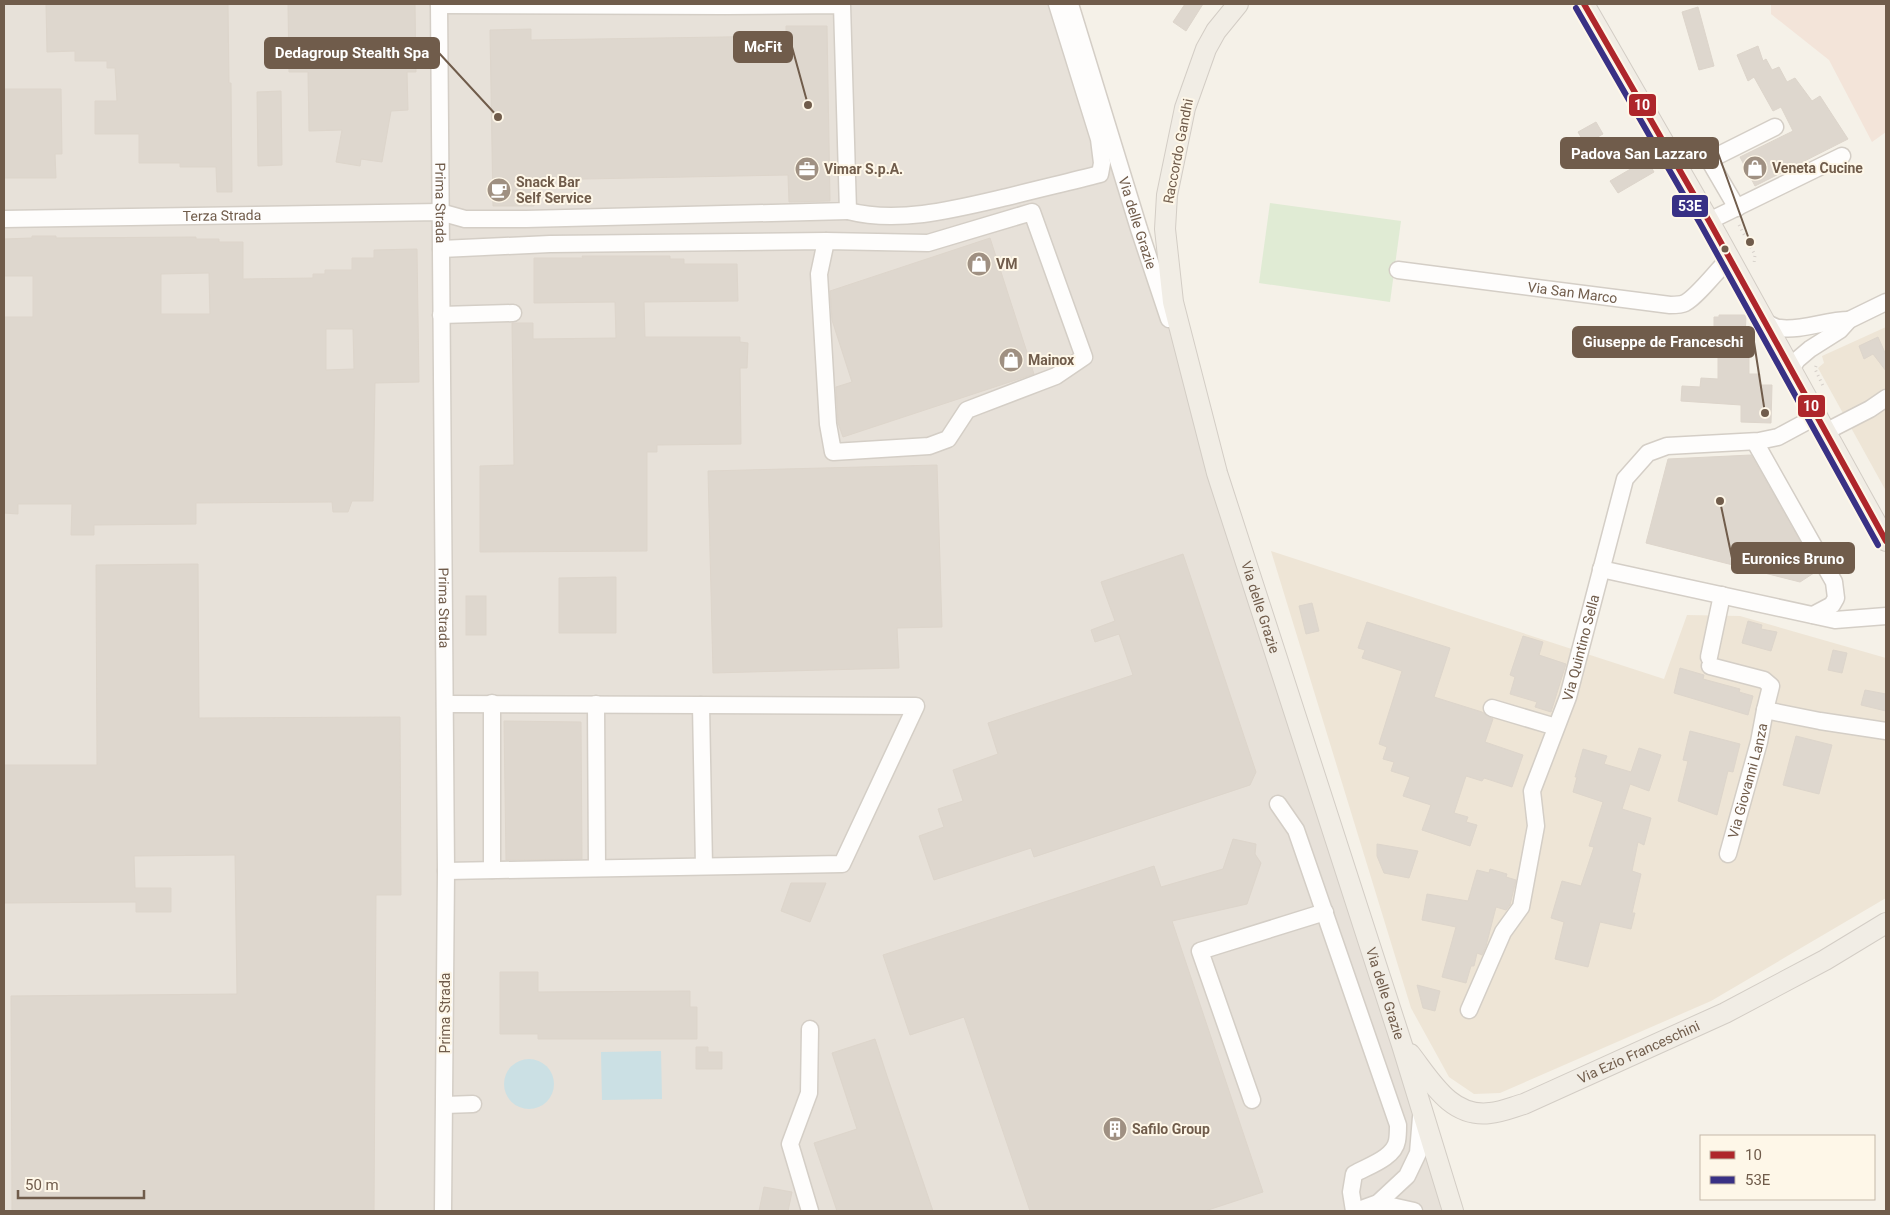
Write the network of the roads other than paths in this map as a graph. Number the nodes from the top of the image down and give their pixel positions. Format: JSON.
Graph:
{"nodes":[{"id":1,"x":439,"y":4,"type":"edge"},
{"id":2,"x":1057,"y":4,"type":"edge"},
{"id":3,"x":1070,"y":4,"type":"edge"},
{"id":4,"x":1238,"y":4,"type":"edge"},
{"id":5,"x":1586,"y":4,"type":"edge"},
{"id":6,"x":1775,"y":127,"type":"dead end"},
{"id":7,"x":1842,"y":156,"type":"dead end"},
{"id":8,"x":1736,"y":208,"type":"junction"},
{"id":9,"x":848,"y":211,"type":"junction"},
{"id":10,"x":440,"y":212,"type":"junction"},
{"id":11,"x":4,"y":219,"type":"edge"},
{"id":12,"x":1709,"y":221,"type":"junction"},
{"id":13,"x":826,"y":241,"type":"junction"},
{"id":14,"x":441,"y":250,"type":"junction"},
{"id":15,"x":1730,"y":258,"type":"junction"},
{"id":16,"x":1398,"y":270,"type":"dead end"},
{"id":17,"x":1886,"y":302,"type":"edge"},
{"id":18,"x":513,"y":313,"type":"dead end"},
{"id":19,"x":441,"y":315,"type":"junction"},
{"id":20,"x":1849,"y":320,"type":"junction"},
{"id":21,"x":1765,"y":322,"type":"junction"},
{"id":22,"x":1791,"y":369,"type":"junction"},
{"id":23,"x":1196,"y":397,"type":"junction"},
{"id":24,"x":1886,"y":398,"type":"edge"},
{"id":25,"x":1821,"y":424,"type":"junction"},
{"id":26,"x":1754,"y":442,"type":"junction"},
{"id":27,"x":1886,"y":541,"type":"edge"},
{"id":28,"x":1601,"y":570,"type":"junction"},
{"id":29,"x":1722,"y":595,"type":"junction"},
{"id":30,"x":1813,"y":615,"type":"junction"},
{"id":31,"x":1886,"y":616,"type":"edge"},
{"id":32,"x":492,"y":703,"type":"junction"},
{"id":33,"x":445,"y":704,"type":"junction"},
{"id":34,"x":596,"y":704,"type":"junction"},
{"id":35,"x":701,"y":705,"type":"junction"},
{"id":36,"x":1492,"y":708,"type":"dead end"},
{"id":37,"x":1765,"y":710,"type":"junction"},
{"id":38,"x":1556,"y":727,"type":"junction"},
{"id":39,"x":1886,"y":731,"type":"edge"},
{"id":40,"x":1278,"y":804,"type":"dead end"},
{"id":41,"x":1728,"y":854,"type":"dead end"},
{"id":42,"x":704,"y":866,"type":"junction"},
{"id":43,"x":596,"y":868,"type":"junction"},
{"id":44,"x":492,"y":870,"type":"junction"},
{"id":45,"x":446,"y":871,"type":"junction"},
{"id":46,"x":1325,"y":912,"type":"junction"},
{"id":47,"x":1886,"y":923,"type":"edge"},
{"id":48,"x":1469,"y":1010,"type":"dead end"},
{"id":49,"x":810,"y":1029,"type":"dead end"},
{"id":50,"x":1402,"y":1045,"type":"junction"},
{"id":51,"x":1252,"y":1100,"type":"dead end"},
{"id":52,"x":473,"y":1104,"type":"dead end"},
{"id":53,"x":445,"y":1106,"type":"junction"},
{"id":54,"x":1422,"y":1109,"type":"junction"},
{"id":55,"x":1376,"y":1207,"type":"edge"},
{"id":56,"x":443,"y":1211,"type":"edge"},
{"id":57,"x":810,"y":1211,"type":"edge"},
{"id":58,"x":1355,"y":1211,"type":"edge"},
{"id":59,"x":1414,"y":1211,"type":"edge"},
{"id":60,"x":1453,"y":1211,"type":"edge"}],
"edges":[{"from":1,"to":9,"type":"street"},
{"from":1,"to":10,"type":"street","name":"Prima Strada"},
{"from":2,"to":9,"type":"street","name":"Terza Strada"},
{"from":3,"to":23,"type":"street","name":"Via delle Grazie"},
{"from":4,"to":23,"type":"main road","name":"Raccordo Gandhi"},
{"from":5,"to":12,"type":"main road"},
{"from":6,"to":8,"type":"street"},
{"from":7,"to":8,"type":"street"},
{"from":8,"to":12,"type":"street"},
{"from":9,"to":10,"type":"street","name":"Terza Strada"},
{"from":10,"to":11,"type":"street","name":"Terza Strada"},
{"from":10,"to":14,"type":"street","name":"Prima Strada"},
{"from":12,"to":15,"type":"main road"},
{"from":13,"to":13,"type":"street"},
{"from":13,"to":14,"type":"street"},
{"from":14,"to":19,"type":"street","name":"Prima Strada"},
{"from":15,"to":16,"type":"street","name":"Via San Marco"},
{"from":15,"to":21,"type":"main road"},
{"from":17,"to":20,"type":"street"},
{"from":18,"to":19,"type":"street"},
{"from":19,"to":33,"type":"street","name":"Prima Strada"},
{"from":20,"to":21,"type":"street"},
{"from":20,"to":22,"type":"street"},
{"from":21,"to":22,"type":"main road"},
{"from":22,"to":25,"type":"main road"},
{"from":23,"to":50,"type":"main road","name":"Via delle Grazie"},
{"from":24,"to":25,"type":"street","name":"Via Quintino Sella"},
{"from":25,"to":26,"type":"street","name":"Via Quintino Sella"},
{"from":25,"to":27,"type":"main road"},
{"from":26,"to":28,"type":"street","name":"Via Quintino Sella"},
{"from":26,"to":30,"type":"street"},
{"from":28,"to":29,"type":"street"},
{"from":28,"to":38,"type":"street","name":"Via Quintino Sella"},
{"from":29,"to":30,"type":"street"},
{"from":29,"to":37,"type":"street"},
{"from":30,"to":31,"type":"street"},
{"from":32,"to":33,"type":"street"},
{"from":32,"to":34,"type":"street"},
{"from":32,"to":44,"type":"street"},
{"from":33,"to":45,"type":"street","name":"Prima Strada"},
{"from":34,"to":35,"type":"street"},
{"from":34,"to":43,"type":"street"},
{"from":35,"to":42,"type":"street"},
{"from":35,"to":42,"type":"street"},
{"from":36,"to":38,"type":"street"},
{"from":37,"to":39,"type":"street","name":"Via Giovanni Lanza"},
{"from":37,"to":41,"type":"street","name":"Via Giovanni Lanza"},
{"from":38,"to":48,"type":"street","name":"Via Quintino Sella"},
{"from":40,"to":46,"type":"street"},
{"from":42,"to":43,"type":"street"},
{"from":43,"to":44,"type":"street"},
{"from":44,"to":45,"type":"street"},
{"from":45,"to":53,"type":"street","name":"Prima Strada"},
{"from":46,"to":51,"type":"street"},
{"from":46,"to":58,"type":"street"},
{"from":47,"to":50,"type":"main road","name":"Via Ezio Franceschini"},
{"from":49,"to":57,"type":"street"},
{"from":50,"to":54,"type":"main road","name":"Via delle Grazie"},
{"from":52,"to":53,"type":"street"},
{"from":53,"to":56,"type":"street","name":"Prima Strada"},
{"from":54,"to":55,"type":"street"},
{"from":54,"to":60,"type":"main road","name":"Via delle Grazie"},
{"from":55,"to":58,"type":"street"},
{"from":55,"to":59,"type":"street"}]}
